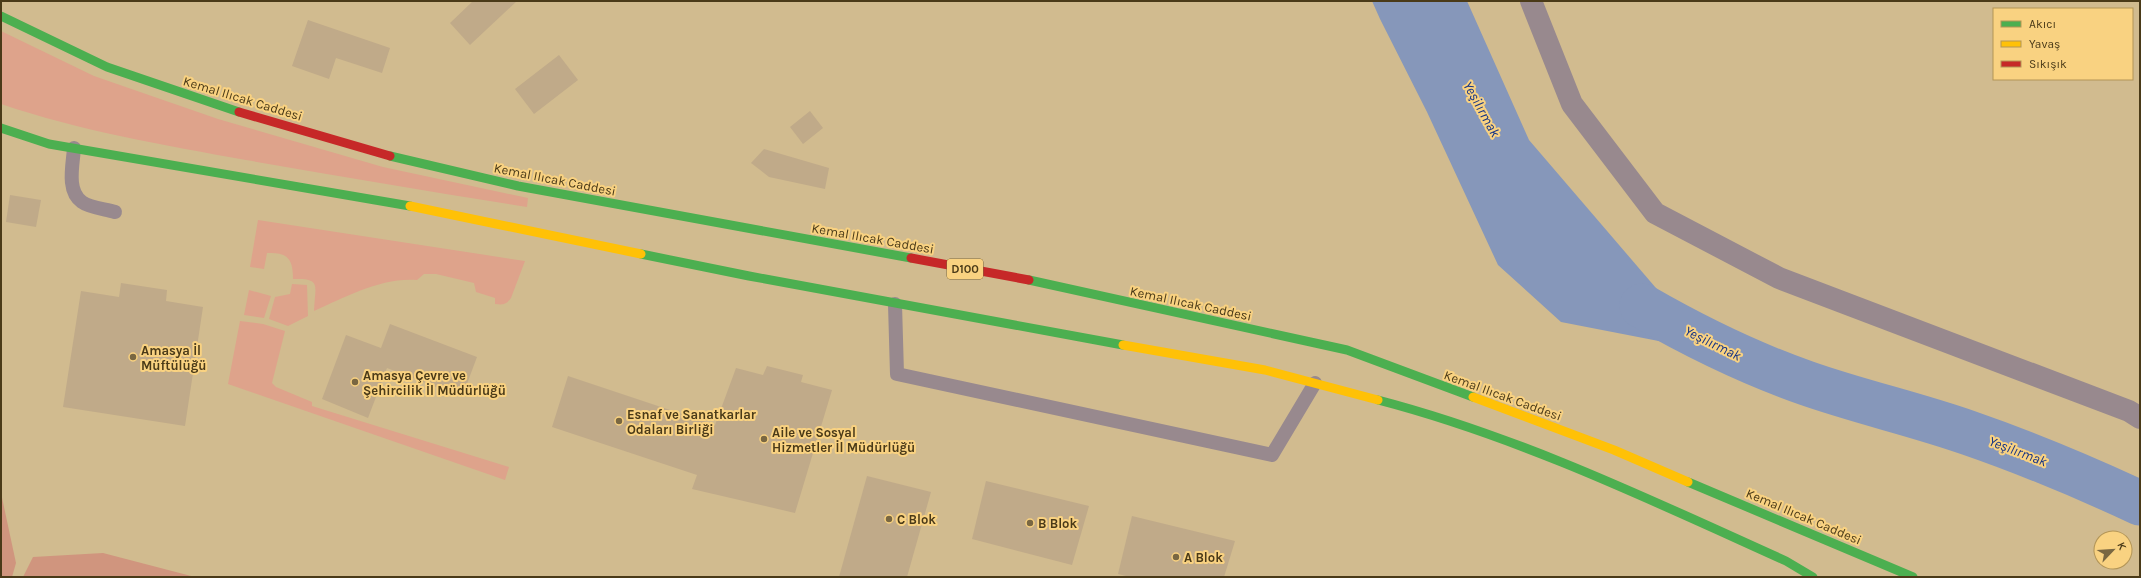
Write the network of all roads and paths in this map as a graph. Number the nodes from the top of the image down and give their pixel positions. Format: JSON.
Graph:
{"nodes":[{"id":1,"x":1530,"y":1,"type":"edge"},
{"id":2,"x":1,"y":16,"type":"edge"},
{"id":3,"x":1,"y":128,"type":"edge"},
{"id":4,"x":1,"y":137,"type":"edge"},
{"id":5,"x":49,"y":144,"type":"junction"},
{"id":6,"x":74,"y":148,"type":"junction"},
{"id":7,"x":115,"y":212,"type":"dead end"},
{"id":8,"x":895,"y":304,"type":"junction"},
{"id":9,"x":1316,"y":383,"type":"junction"},
{"id":10,"x":2140,"y":418,"type":"edge"},
{"id":11,"x":1813,"y":577,"type":"edge"},
{"id":12,"x":1913,"y":577,"type":"edge"}],
"edges":[{"from":1,"to":10,"type":"street"},
{"from":2,"to":12,"type":"highway","name":"Kemal Ilıcak Caddesi","number":"D100"},
{"from":3,"to":5,"type":"highway"},
{"from":4,"to":5,"type":"highway"},
{"from":5,"to":6,"type":"highway"},
{"from":6,"to":7,"type":"lane"},
{"from":6,"to":8,"type":"highway"},
{"from":8,"to":9,"type":"highway"},
{"from":8,"to":9,"type":"lane"},
{"from":9,"to":11,"type":"highway"}]}
